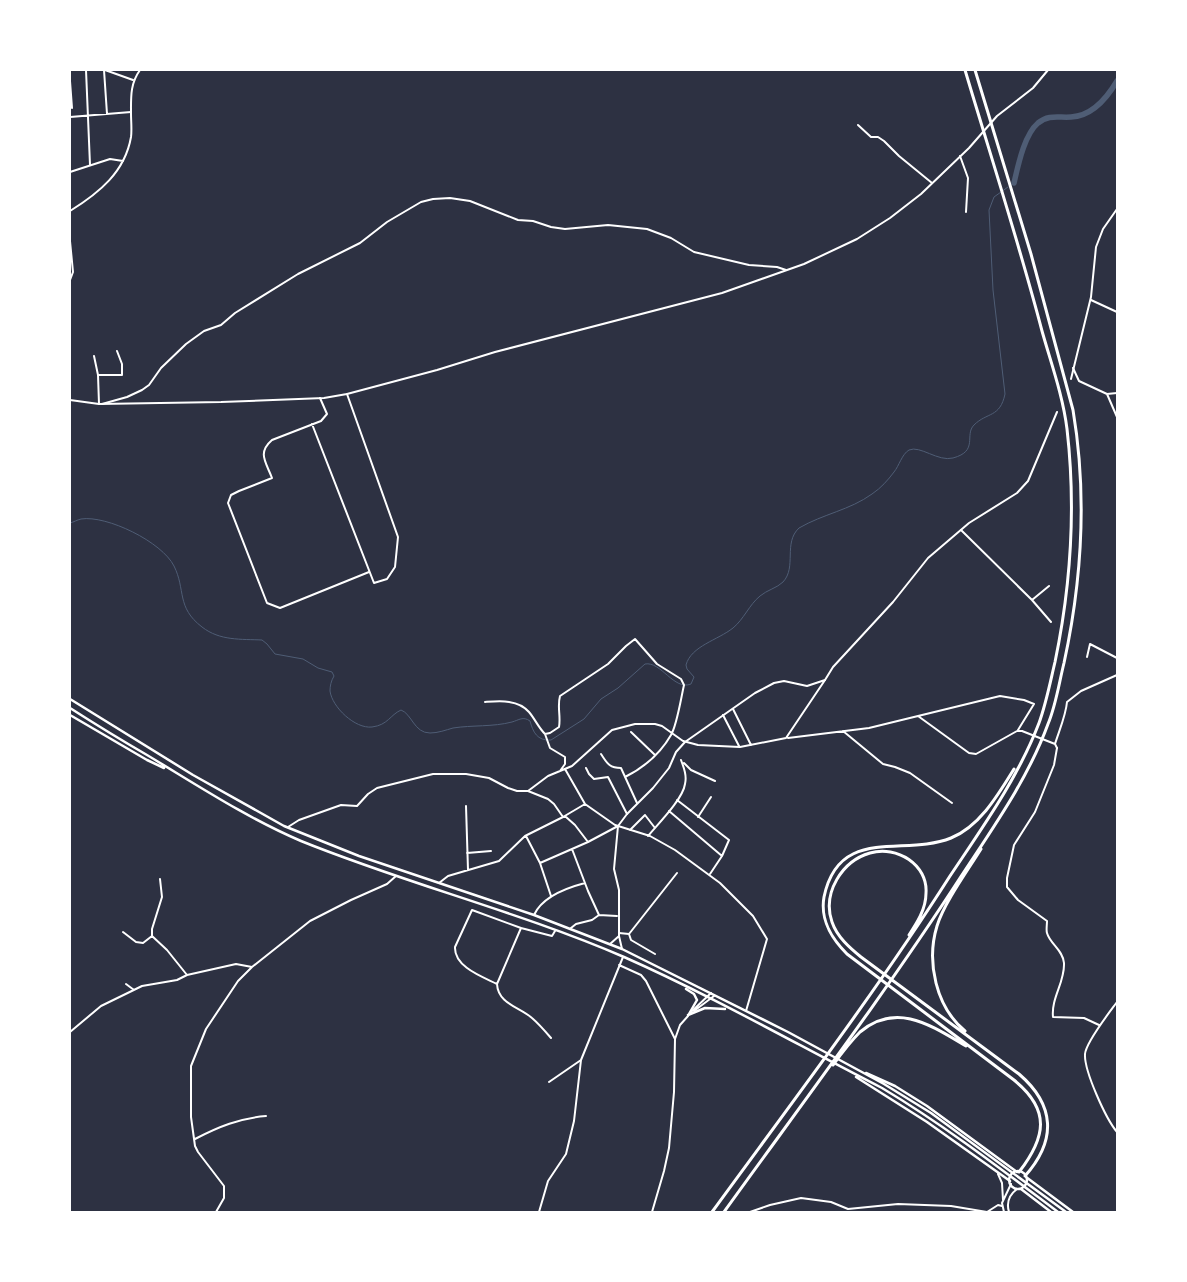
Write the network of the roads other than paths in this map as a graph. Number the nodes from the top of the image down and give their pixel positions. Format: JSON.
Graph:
{"nodes":[{"id":1,"x":86,"y":70,"type":"edge"},
{"id":2,"x":105,"y":70,"type":"edge"},
{"id":3,"x":140,"y":70,"type":"edge"},
{"id":4,"x":965,"y":70,"type":"edge"},
{"id":5,"x":975,"y":70,"type":"edge"},
{"id":6,"x":1048,"y":70,"type":"edge"},
{"id":7,"x":133,"y":80,"type":"junction"},
{"id":8,"x":70,"y":82,"type":"edge"},
{"id":9,"x":72,"y":108,"type":"dead end"},
{"id":10,"x":131,"y":112,"type":"junction"},
{"id":11,"x":107,"y":114,"type":"junction"},
{"id":12,"x":89,"y":115,"type":"junction"},
{"id":13,"x":70,"y":117,"type":"edge"},
{"id":14,"x":858,"y":125,"type":"dead end"},
{"id":15,"x":960,"y":156,"type":"junction"},
{"id":16,"x":123,"y":161,"type":"junction"},
{"id":17,"x":90,"y":166,"type":"junction"},
{"id":18,"x":70,"y":172,"type":"edge"},
{"id":19,"x":932,"y":183,"type":"junction"},
{"id":20,"x":1117,"y":209,"type":"edge"},
{"id":21,"x":70,"y":211,"type":"edge"},
{"id":22,"x":966,"y":212,"type":"dead end"},
{"id":23,"x":70,"y":241,"type":"edge"},
{"id":24,"x":786,"y":270,"type":"junction"},
{"id":25,"x":70,"y":280,"type":"edge"},
{"id":26,"x":1091,"y":300,"type":"junction"},
{"id":27,"x":1117,"y":312,"type":"edge"},
{"id":28,"x":117,"y":351,"type":"dead end"},
{"id":29,"x":94,"y":356,"type":"dead end"},
{"id":30,"x":1074,"y":368,"type":"junction"},
{"id":31,"x":98,"y":376,"type":"junction"},
{"id":32,"x":1071,"y":379,"type":"dead end"},
{"id":33,"x":1117,"y":393,"type":"edge"},
{"id":34,"x":347,"y":394,"type":"junction"},
{"id":35,"x":1107,"y":394,"type":"junction"},
{"id":36,"x":320,"y":398,"type":"junction"},
{"id":37,"x":70,"y":400,"type":"edge"},
{"id":38,"x":101,"y":404,"type":"junction"},
{"id":39,"x":1058,"y":412,"type":"dead end"},
{"id":40,"x":1117,"y":417,"type":"edge"},
{"id":41,"x":312,"y":424,"type":"junction"},
{"id":42,"x":961,"y":530,"type":"junction"},
{"id":43,"x":369,"y":572,"type":"junction"},
{"id":44,"x":1049,"y":586,"type":"dead end"},
{"id":45,"x":1032,"y":600,"type":"junction"},
{"id":46,"x":1051,"y":622,"type":"dead end"},
{"id":47,"x":1087,"y":657,"type":"dead end"},
{"id":48,"x":1117,"y":658,"type":"edge"},
{"id":49,"x":1117,"y":675,"type":"edge"},
{"id":50,"x":825,"y":680,"type":"junction"},
{"id":51,"x":70,"y":699,"type":"edge"},
{"id":52,"x":485,"y":702,"type":"dead end"},
{"id":53,"x":70,"y":708,"type":"edge"},
{"id":54,"x":733,"y":708,"type":"junction"},
{"id":55,"x":70,"y":715,"type":"edge"},
{"id":56,"x":723,"y":715,"type":"junction"},
{"id":57,"x":918,"y":716,"type":"junction"},
{"id":58,"x":843,"y":731,"type":"junction"},
{"id":59,"x":1017,"y":731,"type":"junction"},
{"id":60,"x":631,"y":732,"type":"dead end"},
{"id":61,"x":671,"y":735,"type":"junction"},
{"id":62,"x":545,"y":736,"type":"junction"},
{"id":63,"x":786,"y":738,"type":"junction"},
{"id":64,"x":1032,"y":741,"type":"junction"},
{"id":65,"x":685,"y":742,"type":"junction"},
{"id":66,"x":1055,"y":744,"type":"junction"},
{"id":67,"x":751,"y":745,"type":"junction"},
{"id":68,"x":739,"y":747,"type":"junction"},
{"id":69,"x":601,"y":754,"type":"dead end"},
{"id":70,"x":654,"y":755,"type":"junction"},
{"id":71,"x":674,"y":756,"type":"junction"},
{"id":72,"x":682,"y":760,"type":"junction"},
{"id":73,"x":586,"y":768,"type":"dead end"},
{"id":74,"x":565,"y":769,"type":"junction"},
{"id":75,"x":559,"y":772,"type":"junction"},
{"id":76,"x":175,"y":773,"type":"junction"},
{"id":77,"x":624,"y":777,"type":"junction"},
{"id":78,"x":714,"y":781,"type":"dead end"},
{"id":79,"x":528,"y":791,"type":"junction"},
{"id":80,"x":1014,"y":792,"type":"junction"},
{"id":81,"x":712,"y":797,"type":"dead end"},
{"id":82,"x":677,"y":800,"type":"junction"},
{"id":83,"x":637,"y":803,"type":"junction"},
{"id":84,"x":952,"y":803,"type":"dead end"},
{"id":85,"x":585,"y":804,"type":"junction"},
{"id":86,"x":466,"y":806,"type":"dead end"},
{"id":87,"x":668,"y":811,"type":"junction"},
{"id":88,"x":627,"y":814,"type":"junction"},
{"id":89,"x":563,"y":817,"type":"junction"},
{"id":90,"x":698,"y":817,"type":"junction"},
{"id":91,"x":618,"y":826,"type":"junction"},
{"id":92,"x":287,"y":828,"type":"junction"},
{"id":93,"x":655,"y":828,"type":"junction"},
{"id":94,"x":630,"y":830,"type":"junction"},
{"id":95,"x":525,"y":836,"type":"junction"},
{"id":96,"x":648,"y":836,"type":"junction"},
{"id":97,"x":588,"y":842,"type":"junction"},
{"id":98,"x":572,"y":849,"type":"junction"},
{"id":99,"x":491,"y":851,"type":"dead end"},
{"id":100,"x":467,"y":853,"type":"junction"},
{"id":101,"x":722,"y":856,"type":"junction"},
{"id":102,"x":540,"y":862,"type":"junction"},
{"id":103,"x":468,"y":870,"type":"junction"},
{"id":104,"x":677,"y":873,"type":"dead end"},
{"id":105,"x":710,"y":875,"type":"junction"},
{"id":106,"x":396,"y":876,"type":"junction"},
{"id":107,"x":160,"y":879,"type":"dead end"},
{"id":108,"x":584,"y":882,"type":"junction"},
{"id":109,"x":439,"y":883,"type":"junction"},
{"id":110,"x":551,"y":896,"type":"junction"},
{"id":111,"x":534,"y":915,"type":"junction"},
{"id":112,"x":599,"y":916,"type":"junction"},
{"id":113,"x":617,"y":916,"type":"junction"},
{"id":114,"x":521,"y":928,"type":"junction"},
{"id":115,"x":570,"y":929,"type":"junction"},
{"id":116,"x":555,"y":931,"type":"junction"},
{"id":117,"x":123,"y":932,"type":"dead end"},
{"id":118,"x":619,"y":934,"type":"junction"},
{"id":119,"x":629,"y":934,"type":"junction"},
{"id":120,"x":152,"y":936,"type":"junction"},
{"id":121,"x":609,"y":945,"type":"junction"},
{"id":122,"x":622,"y":950,"type":"junction"},
{"id":123,"x":655,"y":954,"type":"dead end"},
{"id":124,"x":623,"y":957,"type":"junction"},
{"id":125,"x":619,"y":965,"type":"junction"},
{"id":126,"x":252,"y":967,"type":"junction"},
{"id":127,"x":887,"y":971,"type":"junction"},
{"id":128,"x":187,"y":975,"type":"junction"},
{"id":129,"x":126,"y":984,"type":"dead end"},
{"id":130,"x":497,"y":984,"type":"junction"},
{"id":131,"x":681,"y":985,"type":"junction"},
{"id":132,"x":134,"y":990,"type":"junction"},
{"id":133,"x":711,"y":993,"type":"junction"},
{"id":134,"x":715,"y":995,"type":"junction"},
{"id":135,"x":706,"y":997,"type":"junction"},
{"id":136,"x":710,"y":999,"type":"junction"},
{"id":137,"x":1117,"y":1002,"type":"edge"},
{"id":138,"x":732,"y":1011,"type":"junction"},
{"id":139,"x":746,"y":1011,"type":"junction"},
{"id":140,"x":688,"y":1015,"type":"junction"},
{"id":141,"x":1100,"y":1025,"type":"junction"},
{"id":142,"x":70,"y":1032,"type":"edge"},
{"id":143,"x":551,"y":1038,"type":"dead end"},
{"id":144,"x":675,"y":1039,"type":"junction"},
{"id":145,"x":841,"y":1052,"type":"junction"},
{"id":146,"x":998,"y":1058,"type":"junction"},
{"id":147,"x":581,"y":1060,"type":"junction"},
{"id":148,"x":993,"y":1065,"type":"junction"},
{"id":149,"x":847,"y":1071,"type":"junction"},
{"id":150,"x":861,"y":1072,"type":"junction"},
{"id":151,"x":549,"y":1082,"type":"dead end"},
{"id":152,"x":266,"y":1116,"type":"dead end"},
{"id":153,"x":1117,"y":1132,"type":"edge"},
{"id":154,"x":194,"y":1139,"type":"junction"},
{"id":155,"x":994,"y":1170,"type":"junction"},
{"id":156,"x":1018,"y":1172,"type":"junction"},
{"id":157,"x":1026,"y":1176,"type":"junction"},
{"id":158,"x":1010,"y":1183,"type":"junction"},
{"id":159,"x":1019,"y":1189,"type":"junction"},
{"id":160,"x":1003,"y":1200,"type":"junction"},
{"id":161,"x":1002,"y":1206,"type":"junction"},
{"id":162,"x":216,"y":1212,"type":"edge"},
{"id":163,"x":539,"y":1212,"type":"edge"},
{"id":164,"x":652,"y":1212,"type":"edge"},
{"id":165,"x":712,"y":1212,"type":"edge"},
{"id":166,"x":724,"y":1212,"type":"edge"},
{"id":167,"x":750,"y":1212,"type":"edge"},
{"id":168,"x":1004,"y":1212,"type":"edge"},
{"id":169,"x":1009,"y":1212,"type":"edge"},
{"id":170,"x":1051,"y":1212,"type":"edge"},
{"id":171,"x":1058,"y":1212,"type":"edge"},
{"id":172,"x":1066,"y":1212,"type":"edge"},
{"id":173,"x":1073,"y":1212,"type":"edge"}],
"edges":[{"from":1,"to":12,"type":"street"},
{"from":2,"to":7,"type":"street"},
{"from":2,"to":11,"type":"street"},
{"from":3,"to":7,"type":"street"},
{"from":4,"to":64,"type":"highway"},
{"from":5,"to":80,"type":"highway"},
{"from":6,"to":15,"type":"street"},
{"from":7,"to":10,"type":"street"},
{"from":8,"to":9,"type":"street"},
{"from":10,"to":11,"type":"street"},
{"from":10,"to":16,"type":"street"},
{"from":11,"to":12,"type":"street"},
{"from":12,"to":13,"type":"street"},
{"from":12,"to":17,"type":"street"},
{"from":14,"to":19,"type":"street"},
{"from":15,"to":19,"type":"street"},
{"from":15,"to":22,"type":"street"},
{"from":16,"to":17,"type":"street"},
{"from":16,"to":21,"type":"street"},
{"from":17,"to":18,"type":"street"},
{"from":19,"to":24,"type":"street"},
{"from":20,"to":26,"type":"street"},
{"from":23,"to":25,"type":"street"},
{"from":24,"to":34,"type":"street"},
{"from":24,"to":38,"type":"street"},
{"from":26,"to":27,"type":"street"},
{"from":26,"to":30,"type":"street"},
{"from":28,"to":31,"type":"street"},
{"from":29,"to":31,"type":"street"},
{"from":30,"to":32,"type":"street"},
{"from":30,"to":35,"type":"street"},
{"from":31,"to":38,"type":"street"},
{"from":33,"to":35,"type":"street"},
{"from":34,"to":36,"type":"street"},
{"from":34,"to":43,"type":"street"},
{"from":35,"to":40,"type":"street"},
{"from":36,"to":38,"type":"street"},
{"from":36,"to":41,"type":"street"},
{"from":37,"to":38,"type":"street"},
{"from":39,"to":42,"type":"street"},
{"from":41,"to":43,"type":"street"},
{"from":41,"to":43,"type":"street"},
{"from":42,"to":45,"type":"street"},
{"from":42,"to":50,"type":"street"},
{"from":44,"to":45,"type":"street"},
{"from":45,"to":46,"type":"street"},
{"from":47,"to":48,"type":"street"},
{"from":49,"to":66,"type":"street"},
{"from":50,"to":54,"type":"street"},
{"from":50,"to":63,"type":"street"},
{"from":51,"to":92,"type":"highway"},
{"from":52,"to":62,"type":"street"},
{"from":53,"to":76,"type":"highway"},
{"from":54,"to":56,"type":"street"},
{"from":54,"to":67,"type":"street"},
{"from":55,"to":76,"type":"highway"},
{"from":56,"to":65,"type":"street"},
{"from":56,"to":68,"type":"street"},
{"from":57,"to":58,"type":"street"},
{"from":57,"to":59,"type":"street"},
{"from":57,"to":59,"type":"street"},
{"from":58,"to":63,"type":"street"},
{"from":58,"to":84,"type":"street"},
{"from":59,"to":66,"type":"street"},
{"from":60,"to":70,"type":"street"},
{"from":61,"to":62,"type":"street"},
{"from":61,"to":65,"type":"street"},
{"from":61,"to":70,"type":"street"},
{"from":61,"to":74,"type":"street"},
{"from":62,"to":75,"type":"street"},
{"from":63,"to":67,"type":"street"},
{"from":64,"to":127,"type":"highway"},
{"from":64,"to":148,"type":"highway"},
{"from":65,"to":68,"type":"street"},
{"from":65,"to":71,"type":"street"},
{"from":66,"to":141,"type":"street"},
{"from":67,"to":68,"type":"street"},
{"from":69,"to":77,"type":"street"},
{"from":70,"to":77,"type":"street"},
{"from":71,"to":72,"type":"street"},
{"from":71,"to":83,"type":"street"},
{"from":72,"to":78,"type":"street"},
{"from":72,"to":82,"type":"street"},
{"from":73,"to":88,"type":"street"},
{"from":74,"to":75,"type":"street"},
{"from":74,"to":85,"type":"street"},
{"from":75,"to":79,"type":"street"},
{"from":76,"to":106,"type":"highway"},
{"from":77,"to":83,"type":"street"},
{"from":79,"to":89,"type":"street"},
{"from":79,"to":92,"type":"street"},
{"from":80,"to":145,"type":"highway"},
{"from":80,"to":146,"type":"highway"},
{"from":81,"to":90,"type":"street"},
{"from":82,"to":87,"type":"street"},
{"from":82,"to":90,"type":"street"},
{"from":83,"to":88,"type":"street"},
{"from":85,"to":89,"type":"street"},
{"from":85,"to":91,"type":"street"},
{"from":86,"to":100,"type":"street"},
{"from":87,"to":93,"type":"street"},
{"from":87,"to":101,"type":"street"},
{"from":88,"to":91,"type":"street"},
{"from":89,"to":95,"type":"street"},
{"from":89,"to":97,"type":"street"},
{"from":90,"to":101,"type":"street"},
{"from":91,"to":94,"type":"street"},
{"from":91,"to":97,"type":"street"},
{"from":91,"to":113,"type":"street"},
{"from":92,"to":109,"type":"highway"},
{"from":93,"to":94,"type":"street"},
{"from":93,"to":96,"type":"street"},
{"from":94,"to":96,"type":"street"},
{"from":95,"to":102,"type":"street"},
{"from":95,"to":103,"type":"street"},
{"from":96,"to":105,"type":"street"},
{"from":97,"to":98,"type":"street"},
{"from":98,"to":102,"type":"street"},
{"from":98,"to":108,"type":"street"},
{"from":99,"to":100,"type":"street"},
{"from":100,"to":103,"type":"street"},
{"from":101,"to":105,"type":"street"},
{"from":102,"to":110,"type":"street"},
{"from":103,"to":109,"type":"street"},
{"from":104,"to":119,"type":"street"},
{"from":105,"to":139,"type":"street"},
{"from":106,"to":116,"type":"highway"},
{"from":106,"to":126,"type":"street"},
{"from":107,"to":120,"type":"street"},
{"from":108,"to":110,"type":"street"},
{"from":108,"to":112,"type":"street"},
{"from":109,"to":111,"type":"highway"},
{"from":110,"to":111,"type":"street"},
{"from":111,"to":115,"type":"highway"},
{"from":112,"to":113,"type":"street"},
{"from":112,"to":115,"type":"street"},
{"from":113,"to":118,"type":"street"},
{"from":114,"to":116,"type":"street"},
{"from":114,"to":130,"type":"street"},
{"from":114,"to":130,"type":"street"},
{"from":115,"to":121,"type":"highway"},
{"from":116,"to":124,"type":"highway"},
{"from":117,"to":120,"type":"street"},
{"from":118,"to":119,"type":"street"},
{"from":118,"to":121,"type":"street"},
{"from":118,"to":122,"type":"street"},
{"from":119,"to":123,"type":"street"},
{"from":120,"to":128,"type":"street"},
{"from":121,"to":122,"type":"highway"},
{"from":122,"to":133,"type":"highway"},
{"from":124,"to":125,"type":"street"},
{"from":124,"to":131,"type":"highway"},
{"from":125,"to":144,"type":"street"},
{"from":125,"to":147,"type":"street"},
{"from":126,"to":128,"type":"street"},
{"from":126,"to":154,"type":"street"},
{"from":127,"to":146,"type":"highway"},
{"from":127,"to":165,"type":"highway"},
{"from":128,"to":132,"type":"street"},
{"from":129,"to":132,"type":"street"},
{"from":130,"to":143,"type":"street"},
{"from":131,"to":135,"type":"highway"},
{"from":131,"to":140,"type":"highway"},
{"from":132,"to":142,"type":"street"},
{"from":133,"to":134,"type":"highway"},
{"from":133,"to":135,"type":"street"},
{"from":134,"to":136,"type":"street"},
{"from":134,"to":139,"type":"highway"},
{"from":135,"to":136,"type":"highway"},
{"from":135,"to":140,"type":"street"},
{"from":136,"to":138,"type":"highway"},
{"from":136,"to":140,"type":"street"},
{"from":137,"to":141,"type":"street"},
{"from":138,"to":140,"type":"highway"},
{"from":138,"to":149,"type":"highway"},
{"from":139,"to":150,"type":"highway"},
{"from":140,"to":144,"type":"street"},
{"from":141,"to":153,"type":"street"},
{"from":144,"to":164,"type":"street"},
{"from":145,"to":148,"type":"highway"},
{"from":145,"to":166,"type":"highway"},
{"from":146,"to":157,"type":"highway"},
{"from":147,"to":151,"type":"street"},
{"from":147,"to":163,"type":"street"},
{"from":148,"to":156,"type":"highway"},
{"from":149,"to":155,"type":"highway"},
{"from":149,"to":171,"type":"highway"},
{"from":150,"to":156,"type":"highway"},
{"from":150,"to":172,"type":"highway"},
{"from":152,"to":154,"type":"street"},
{"from":154,"to":162,"type":"street"},
{"from":155,"to":158,"type":"highway"},
{"from":155,"to":160,"type":"street"},
{"from":156,"to":157,"type":"highway"},
{"from":156,"to":158,"type":"highway"},
{"from":157,"to":159,"type":"highway"},
{"from":157,"to":173,"type":"highway"},
{"from":158,"to":159,"type":"highway"},
{"from":158,"to":160,"type":"street"},
{"from":159,"to":169,"type":"street"},
{"from":159,"to":170,"type":"highway"},
{"from":160,"to":161,"type":"street"},
{"from":161,"to":167,"type":"street"},
{"from":161,"to":168,"type":"street"}]}
